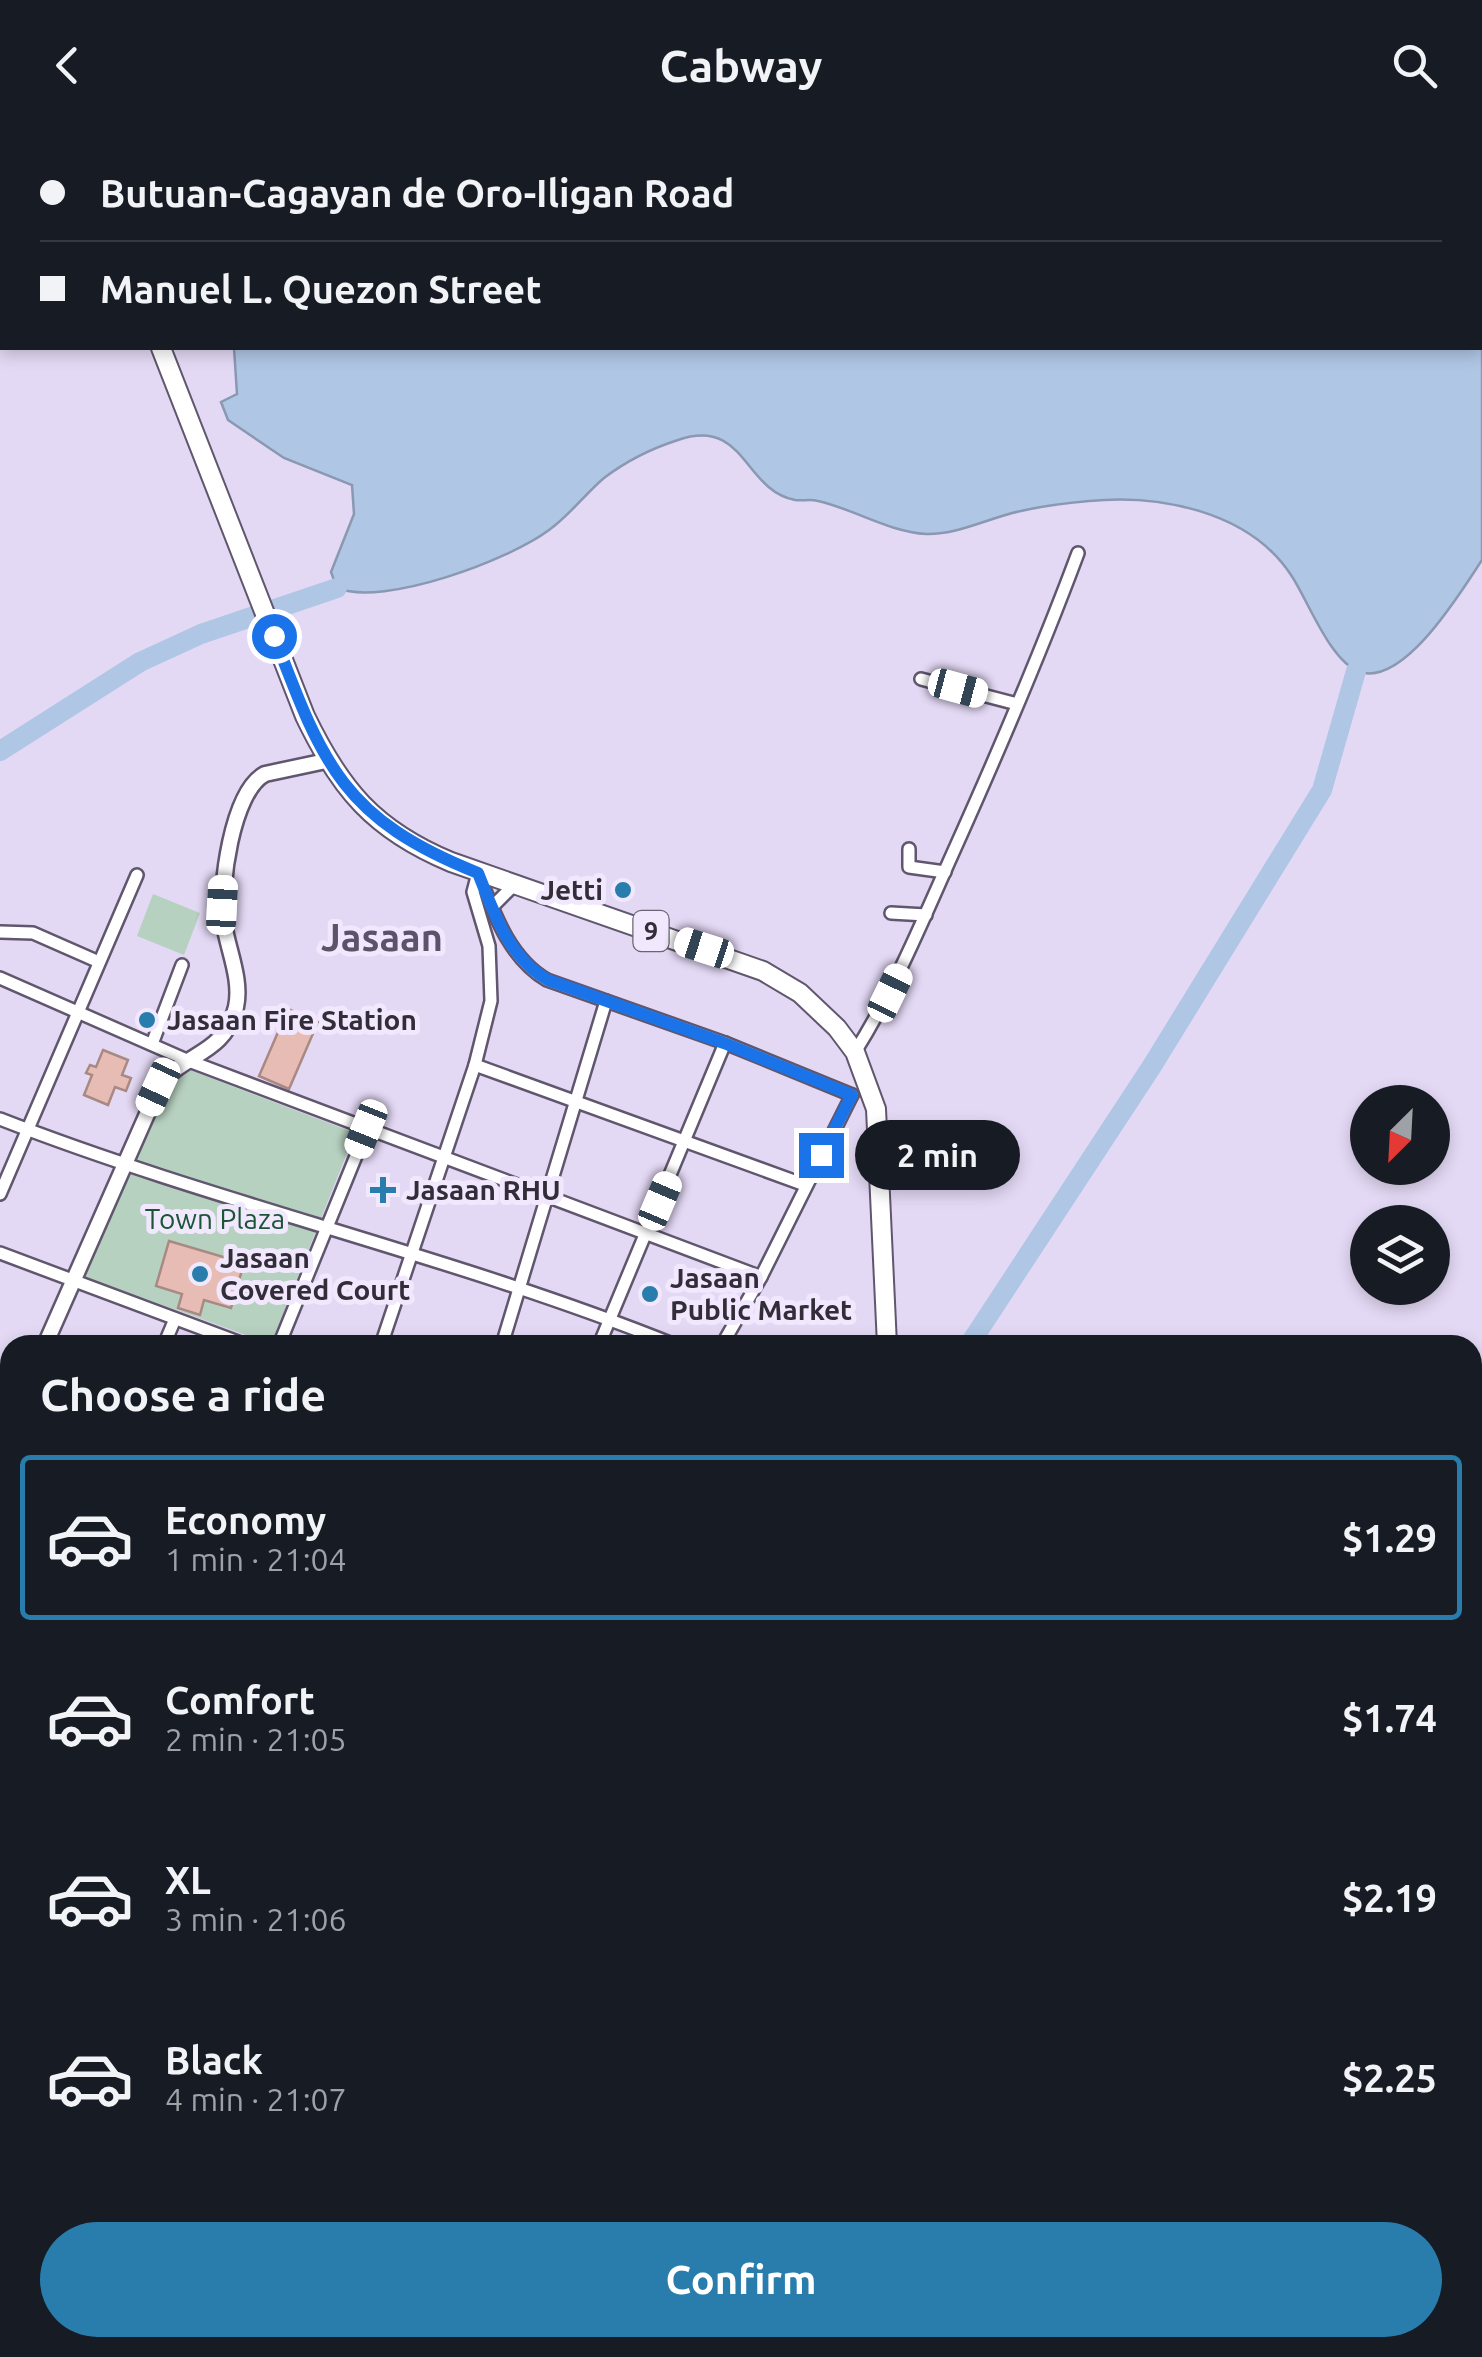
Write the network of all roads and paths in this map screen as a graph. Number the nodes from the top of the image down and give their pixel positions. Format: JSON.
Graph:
{"nodes":[{"id":1,"x":162,"y":350,"type":"edge"},
{"id":2,"x":1078,"y":553,"type":"dead end"},
{"id":3,"x":921,"y":679,"type":"dead end"},
{"id":4,"x":1016,"y":704,"type":"junction"},
{"id":5,"x":326,"y":761,"type":"junction"},
{"id":6,"x":909,"y":848,"type":"dead end"},
{"id":7,"x":945,"y":872,"type":"junction"},
{"id":8,"x":478,"y":873,"type":"junction"},
{"id":9,"x":137,"y":875,"type":"dead end"},
{"id":10,"x":514,"y":886,"type":"junction"},
{"id":11,"x":492,"y":907,"type":"junction"},
{"id":12,"x":891,"y":912,"type":"dead end"},
{"id":13,"x":926,"y":915,"type":"junction"},
{"id":14,"x":0,"y":932,"type":"edge"},
{"id":15,"x":99,"y":962,"type":"junction"},
{"id":16,"x":182,"y":966,"type":"dead end"},
{"id":17,"x":0,"y":978,"type":"edge"},
{"id":18,"x":606,"y":1001,"type":"junction"},
{"id":19,"x":80,"y":1011,"type":"junction"},
{"id":20,"x":724,"y":1043,"type":"junction"},
{"id":21,"x":152,"y":1044,"type":"junction"},
{"id":22,"x":854,"y":1052,"type":"junction"},
{"id":23,"x":189,"y":1061,"type":"junction"},
{"id":24,"x":476,"y":1065,"type":"junction"},
{"id":25,"x":871,"y":1088,"type":"junction"},
{"id":26,"x":852,"y":1095,"type":"junction"},
{"id":27,"x":577,"y":1100,"type":"junction"},
{"id":28,"x":0,"y":1120,"type":"edge"},
{"id":29,"x":366,"y":1129,"type":"junction"},
{"id":30,"x":27,"y":1130,"type":"junction"},
{"id":31,"x":686,"y":1138,"type":"junction"},
{"id":32,"x":445,"y":1159,"type":"junction"},
{"id":33,"x":122,"y":1165,"type":"junction"},
{"id":34,"x":805,"y":1185,"type":"junction"},
{"id":35,"x":0,"y":1194,"type":"edge"},
{"id":36,"x":547,"y":1198,"type":"junction"},
{"id":37,"x":328,"y":1225,"type":"junction"},
{"id":38,"x":646,"y":1232,"type":"junction"},
{"id":39,"x":0,"y":1254,"type":"edge"},
{"id":40,"x":414,"y":1254,"type":"junction"},
{"id":41,"x":761,"y":1276,"type":"junction"},
{"id":42,"x":72,"y":1280,"type":"junction"},
{"id":43,"x":520,"y":1288,"type":"junction"},
{"id":44,"x":175,"y":1319,"type":"junction"},
{"id":45,"x":610,"y":1319,"type":"junction"},
{"id":46,"x":49,"y":1335,"type":"edge"},
{"id":47,"x":168,"y":1335,"type":"edge"},
{"id":48,"x":219,"y":1335,"type":"edge"},
{"id":49,"x":284,"y":1335,"type":"edge"},
{"id":50,"x":385,"y":1335,"type":"edge"},
{"id":51,"x":505,"y":1335,"type":"edge"},
{"id":52,"x":603,"y":1335,"type":"edge"},
{"id":53,"x":649,"y":1335,"type":"edge"},
{"id":54,"x":728,"y":1335,"type":"edge"},
{"id":55,"x":887,"y":1335,"type":"edge"}],
"edges":[{"from":1,"to":5,"type":"highway","number":"9"},
{"from":2,"to":4,"type":"street"},
{"from":3,"to":4,"type":"street"},
{"from":4,"to":7,"type":"street"},
{"from":5,"to":8,"type":"highway","number":"9"},
{"from":5,"to":23,"type":"street"},
{"from":6,"to":7,"type":"street"},
{"from":7,"to":13,"type":"street"},
{"from":8,"to":10,"type":"highway","number":"9"},
{"from":8,"to":11,"type":"street"},
{"from":8,"to":24,"type":"street"},
{"from":9,"to":15,"type":"street"},
{"from":10,"to":11,"type":"street"},
{"from":10,"to":22,"type":"highway","number":"9"},
{"from":11,"to":18,"type":"street"},
{"from":12,"to":13,"type":"street"},
{"from":13,"to":22,"type":"street"},
{"from":14,"to":15,"type":"street"},
{"from":15,"to":19,"type":"street"},
{"from":16,"to":21,"type":"street"},
{"from":17,"to":19,"type":"street"},
{"from":18,"to":20,"type":"street"},
{"from":18,"to":27,"type":"street"},
{"from":19,"to":21,"type":"street"},
{"from":19,"to":30,"type":"street"},
{"from":20,"to":26,"type":"street"},
{"from":20,"to":31,"type":"street"},
{"from":21,"to":23,"type":"street"},
{"from":22,"to":25,"type":"highway","number":"9"},
{"from":23,"to":29,"type":"street"},
{"from":23,"to":33,"type":"street"},
{"from":24,"to":27,"type":"street"},
{"from":24,"to":32,"type":"street"},
{"from":25,"to":26,"type":"street"},
{"from":25,"to":55,"type":"highway","number":"9"},
{"from":26,"to":34,"type":"street"},
{"from":27,"to":31,"type":"street"},
{"from":27,"to":36,"type":"street"},
{"from":28,"to":30,"type":"street"},
{"from":29,"to":32,"type":"street"},
{"from":29,"to":37,"type":"street"},
{"from":30,"to":33,"type":"street"},
{"from":30,"to":35,"type":"street"},
{"from":31,"to":34,"type":"street"},
{"from":31,"to":38,"type":"street"},
{"from":32,"to":36,"type":"street"},
{"from":32,"to":40,"type":"street"},
{"from":33,"to":37,"type":"street"},
{"from":33,"to":42,"type":"street"},
{"from":34,"to":41,"type":"street"},
{"from":36,"to":38,"type":"street"},
{"from":36,"to":43,"type":"street"},
{"from":37,"to":40,"type":"street"},
{"from":37,"to":49,"type":"street"},
{"from":38,"to":41,"type":"street"},
{"from":38,"to":45,"type":"street"},
{"from":39,"to":42,"type":"street"},
{"from":40,"to":43,"type":"street"},
{"from":40,"to":50,"type":"street"},
{"from":41,"to":54,"type":"street"},
{"from":42,"to":44,"type":"street"},
{"from":42,"to":46,"type":"street"},
{"from":43,"to":45,"type":"street"},
{"from":43,"to":51,"type":"street"},
{"from":44,"to":47,"type":"street"},
{"from":44,"to":48,"type":"street"},
{"from":45,"to":52,"type":"street"},
{"from":45,"to":53,"type":"street"}]}
